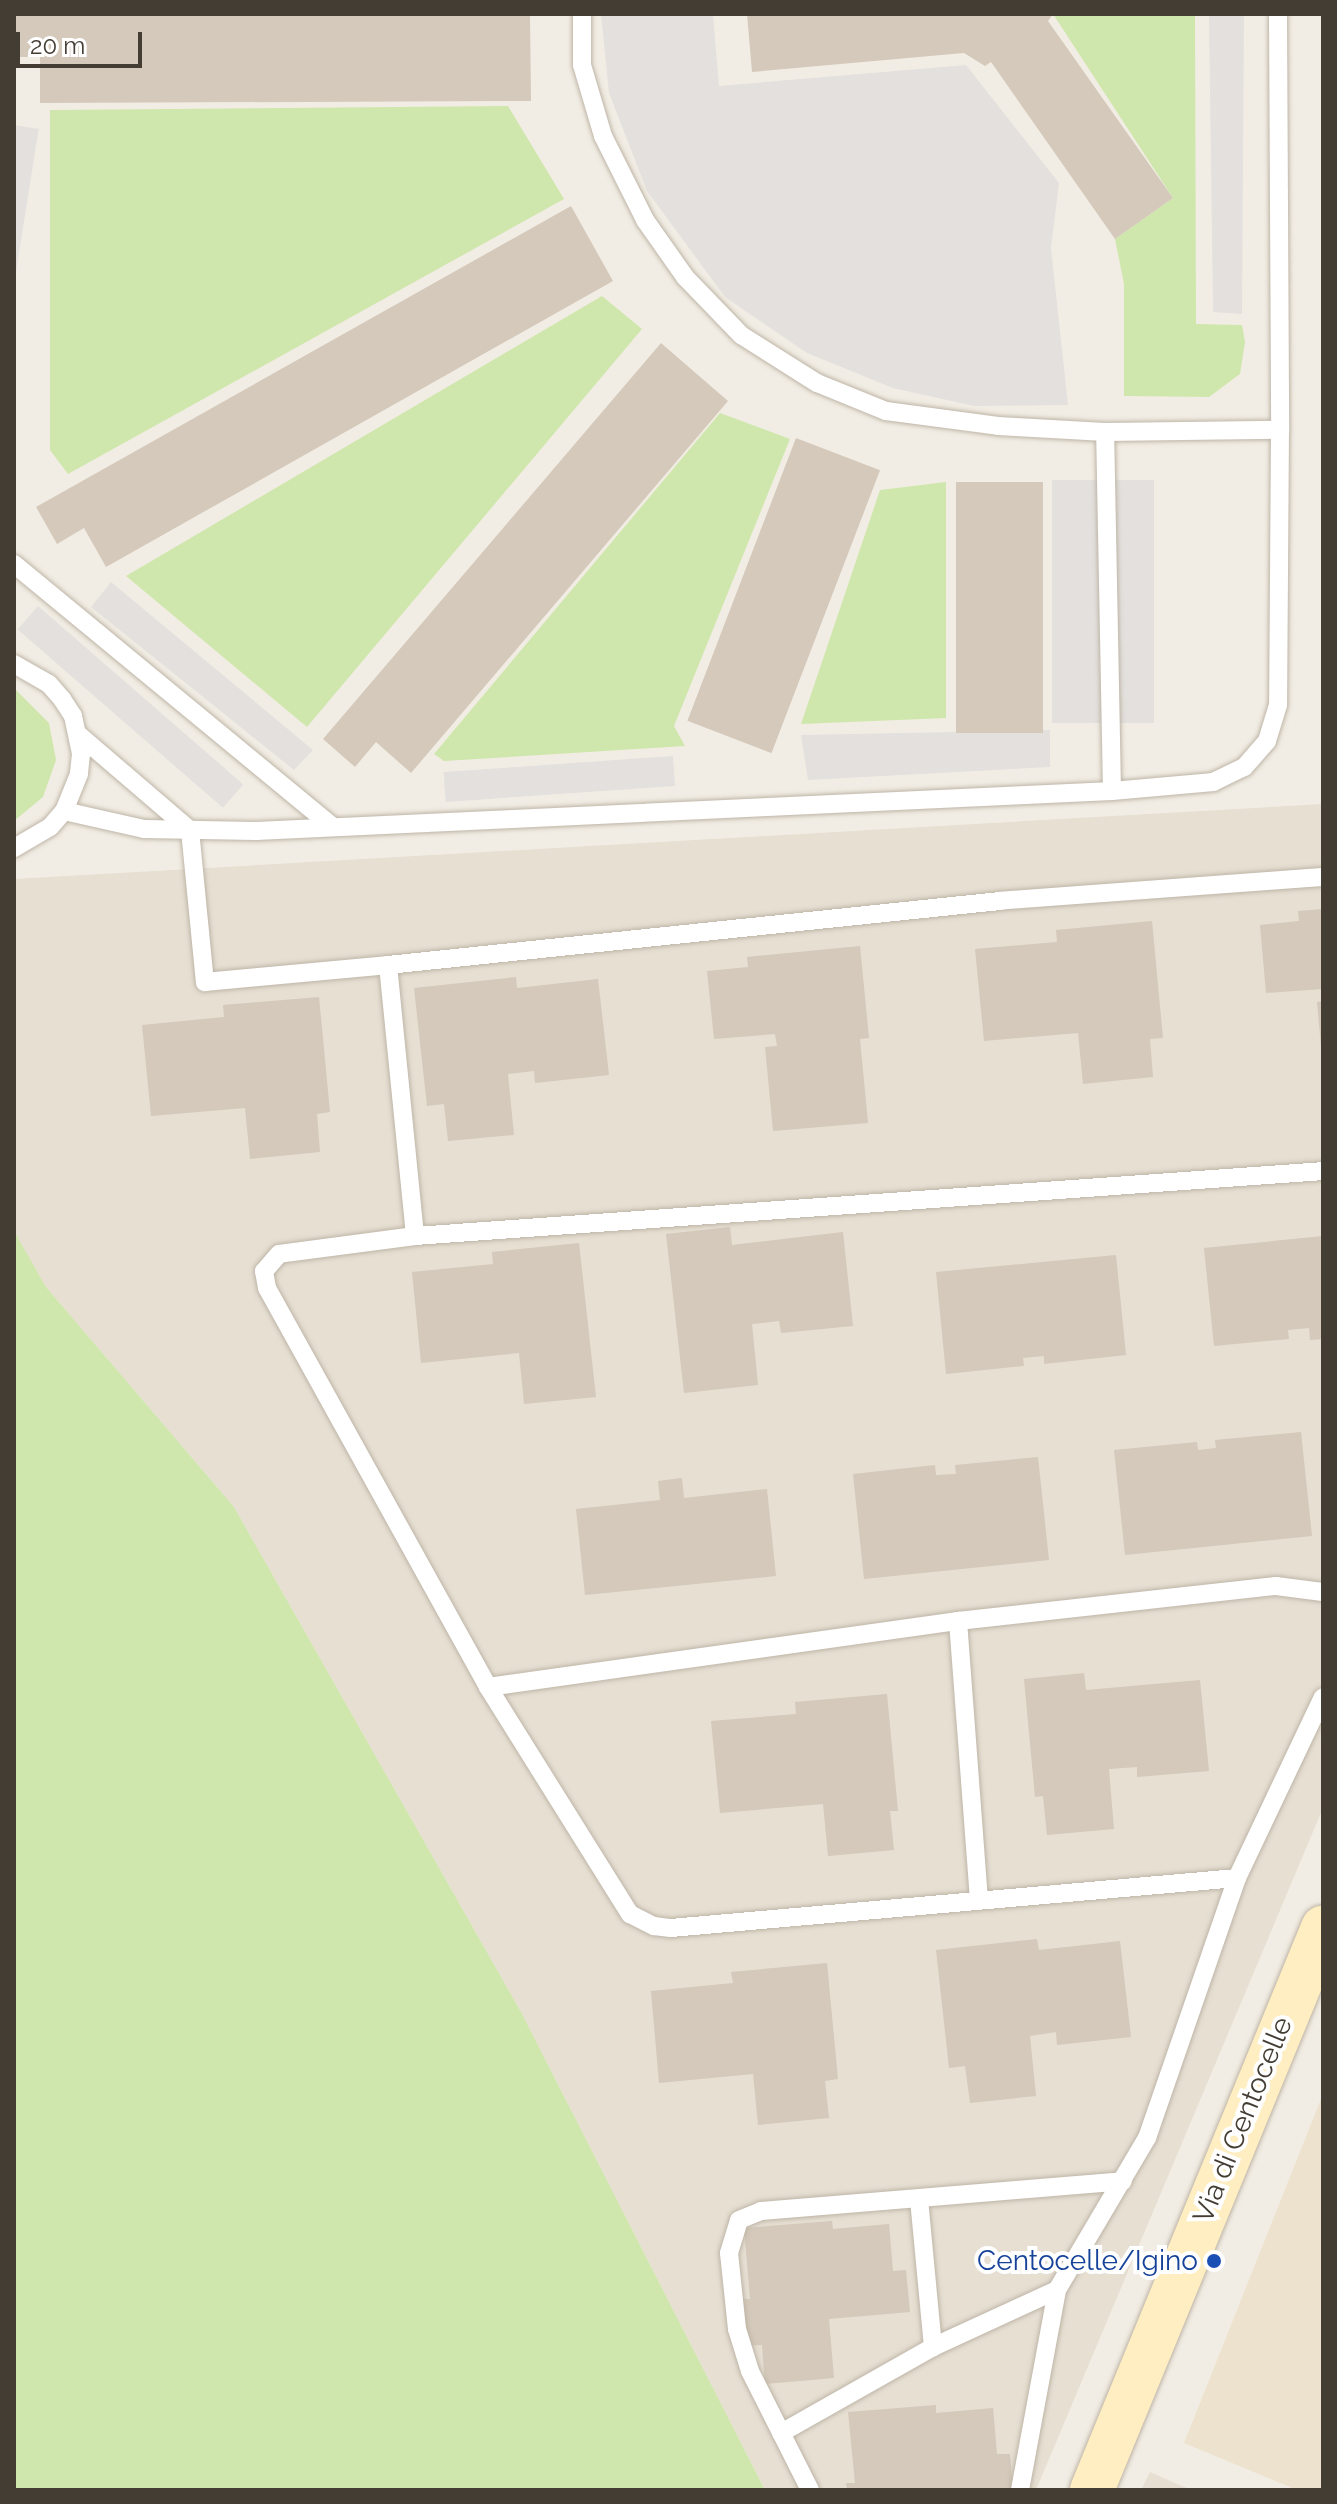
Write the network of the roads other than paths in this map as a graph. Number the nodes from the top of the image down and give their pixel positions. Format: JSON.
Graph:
{"nodes":[{"id":1,"x":582,"y":14,"type":"edge"},
{"id":2,"x":1278,"y":14,"type":"edge"},
{"id":3,"x":1280,"y":430,"type":"junction"},
{"id":4,"x":1105,"y":432,"type":"junction"},
{"id":5,"x":14,"y":564,"type":"edge"},
{"id":6,"x":14,"y":664,"type":"edge"},
{"id":7,"x":79,"y":735,"type":"junction"},
{"id":8,"x":1112,"y":791,"type":"junction"},
{"id":9,"x":64,"y":811,"type":"junction"},
{"id":10,"x":333,"y":827,"type":"junction"},
{"id":11,"x":190,"y":830,"type":"junction"},
{"id":12,"x":14,"y":848,"type":"edge"},
{"id":13,"x":1323,"y":877,"type":"edge"},
{"id":14,"x":388,"y":965,"type":"junction"},
{"id":15,"x":1323,"y":1171,"type":"edge"},
{"id":16,"x":415,"y":1236,"type":"junction"},
{"id":17,"x":1323,"y":1592,"type":"edge"},
{"id":18,"x":958,"y":1621,"type":"junction"},
{"id":19,"x":488,"y":1687,"type":"junction"},
{"id":20,"x":1323,"y":1697,"type":"edge"},
{"id":21,"x":1237,"y":1878,"type":"junction"},
{"id":22,"x":979,"y":1898,"type":"junction"},
{"id":23,"x":1323,"y":1928,"type":"edge"},
{"id":24,"x":1123,"y":2181,"type":"junction"},
{"id":25,"x":919,"y":2199,"type":"junction"},
{"id":26,"x":1057,"y":2290,"type":"junction"},
{"id":27,"x":933,"y":2347,"type":"junction"},
{"id":28,"x":781,"y":2433,"type":"junction"},
{"id":29,"x":810,"y":2490,"type":"edge"},
{"id":30,"x":1020,"y":2490,"type":"edge"},
{"id":31,"x":1092,"y":2490,"type":"edge"}],
"edges":[{"from":1,"to":4,"type":"lane"},
{"from":2,"to":3,"type":"lane"},
{"from":3,"to":4,"type":"lane"},
{"from":3,"to":8,"type":"lane"},
{"from":4,"to":8,"type":"lane"},
{"from":5,"to":10,"type":"lane"},
{"from":6,"to":7,"type":"lane"},
{"from":7,"to":9,"type":"lane"},
{"from":7,"to":11,"type":"lane"},
{"from":8,"to":10,"type":"lane"},
{"from":9,"to":11,"type":"lane"},
{"from":9,"to":12,"type":"lane"},
{"from":10,"to":11,"type":"lane"},
{"from":11,"to":14,"type":"lane"},
{"from":13,"to":14,"type":"lane"},
{"from":14,"to":16,"type":"lane"},
{"from":15,"to":16,"type":"lane"},
{"from":16,"to":19,"type":"lane"},
{"from":17,"to":18,"type":"lane"},
{"from":18,"to":19,"type":"lane"},
{"from":18,"to":22,"type":"lane"},
{"from":19,"to":22,"type":"lane"},
{"from":20,"to":21,"type":"lane"},
{"from":21,"to":22,"type":"lane"},
{"from":21,"to":24,"type":"lane"},
{"from":23,"to":31,"type":"street","name":"Via di Centocelle"},
{"from":24,"to":25,"type":"lane"},
{"from":24,"to":26,"type":"lane"},
{"from":25,"to":27,"type":"lane"},
{"from":25,"to":28,"type":"lane"},
{"from":26,"to":27,"type":"lane"},
{"from":26,"to":30,"type":"lane"},
{"from":27,"to":28,"type":"lane"},
{"from":28,"to":29,"type":"lane"}]}
